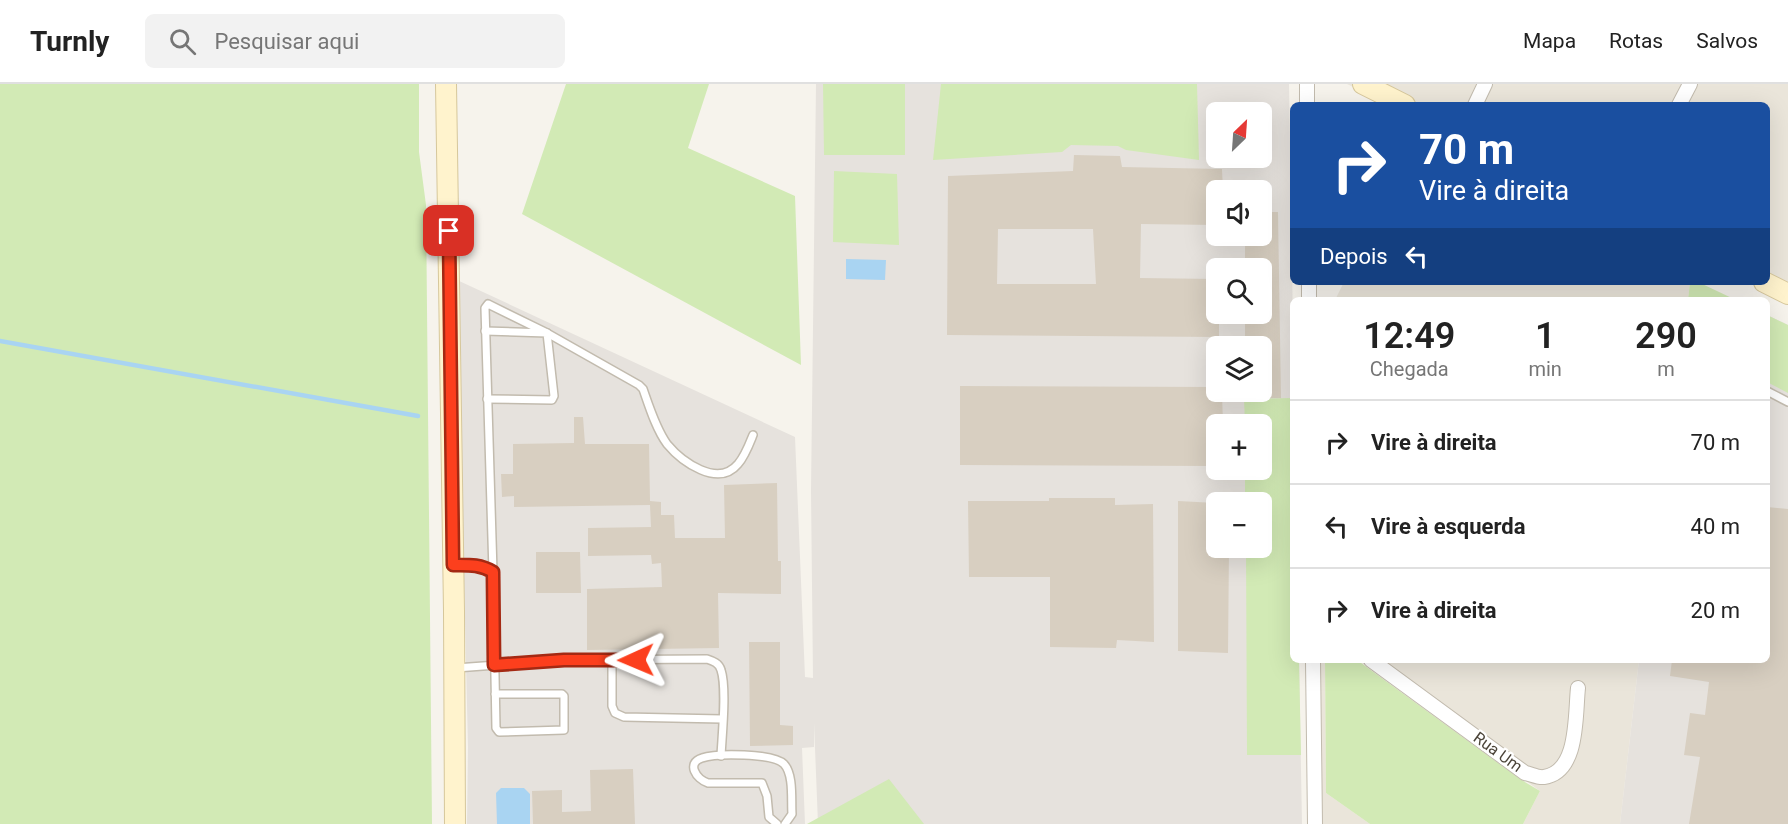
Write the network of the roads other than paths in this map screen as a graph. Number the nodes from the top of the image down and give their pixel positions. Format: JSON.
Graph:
{"nodes":[{"id":1,"x":446,"y":84,"type":"edge"},
{"id":2,"x":1307,"y":84,"type":"edge"},
{"id":3,"x":1363,"y":84,"type":"edge"},
{"id":4,"x":1485,"y":84,"type":"edge"},
{"id":5,"x":1690,"y":84,"type":"edge"},
{"id":6,"x":1307,"y":102,"type":"edge"},
{"id":7,"x":1399,"y":102,"type":"edge"},
{"id":8,"x":1476,"y":102,"type":"edge"},
{"id":9,"x":1681,"y":102,"type":"edge"},
{"id":10,"x":1770,"y":285,"type":"edge"},
{"id":11,"x":1788,"y":294,"type":"edge"},
{"id":12,"x":485,"y":331,"type":"junction"},
{"id":13,"x":547,"y":333,"type":"junction"},
{"id":14,"x":1770,"y":393,"type":"edge"},
{"id":15,"x":487,"y":399,"type":"junction"},
{"id":16,"x":1788,"y":402,"type":"edge"},
{"id":17,"x":753,"y":435,"type":"dead end"},
{"id":18,"x":453,"y":565,"type":"junction"},
{"id":19,"x":493,"y":572,"type":"junction"},
{"id":20,"x":612,"y":660,"type":"junction"},
{"id":21,"x":1313,"y":663,"type":"edge"},
{"id":22,"x":1375,"y":663,"type":"edge"},
{"id":23,"x":494,"y":665,"type":"junction"},
{"id":24,"x":453,"y":668,"type":"junction"},
{"id":25,"x":1578,"y":688,"type":"dead end"},
{"id":26,"x":495,"y":694,"type":"junction"},
{"id":27,"x":722,"y":719,"type":"junction"},
{"id":28,"x":721,"y":756,"type":"junction"},
{"id":29,"x":454,"y":824,"type":"edge"},
{"id":30,"x":777,"y":824,"type":"edge"},
{"id":31,"x":785,"y":824,"type":"edge"},
{"id":32,"x":1315,"y":824,"type":"edge"}],
"edges":[{"from":1,"to":18,"type":"street"},
{"from":2,"to":6,"type":"street"},
{"from":3,"to":7,"type":"street"},
{"from":4,"to":8,"type":"street"},
{"from":5,"to":9,"type":"street"},
{"from":10,"to":11,"type":"street"},
{"from":12,"to":13,"type":"lane"},
{"from":12,"to":13,"type":"lane"},
{"from":12,"to":15,"type":"lane"},
{"from":13,"to":15,"type":"lane"},
{"from":13,"to":17,"type":"lane"},
{"from":14,"to":16,"type":"lane"},
{"from":15,"to":19,"type":"lane"},
{"from":18,"to":19,"type":"lane"},
{"from":18,"to":24,"type":"street"},
{"from":19,"to":23,"type":"lane"},
{"from":20,"to":23,"type":"lane"},
{"from":20,"to":27,"type":"lane"},
{"from":20,"to":27,"type":"lane"},
{"from":21,"to":32,"type":"street"},
{"from":22,"to":25,"type":"street","name":"Rua Um"},
{"from":23,"to":24,"type":"lane"},
{"from":23,"to":26,"type":"lane"},
{"from":24,"to":29,"type":"street"},
{"from":26,"to":26,"type":"lane"},
{"from":27,"to":28,"type":"lane"},
{"from":28,"to":30,"type":"lane"},
{"from":28,"to":31,"type":"lane"}]}
